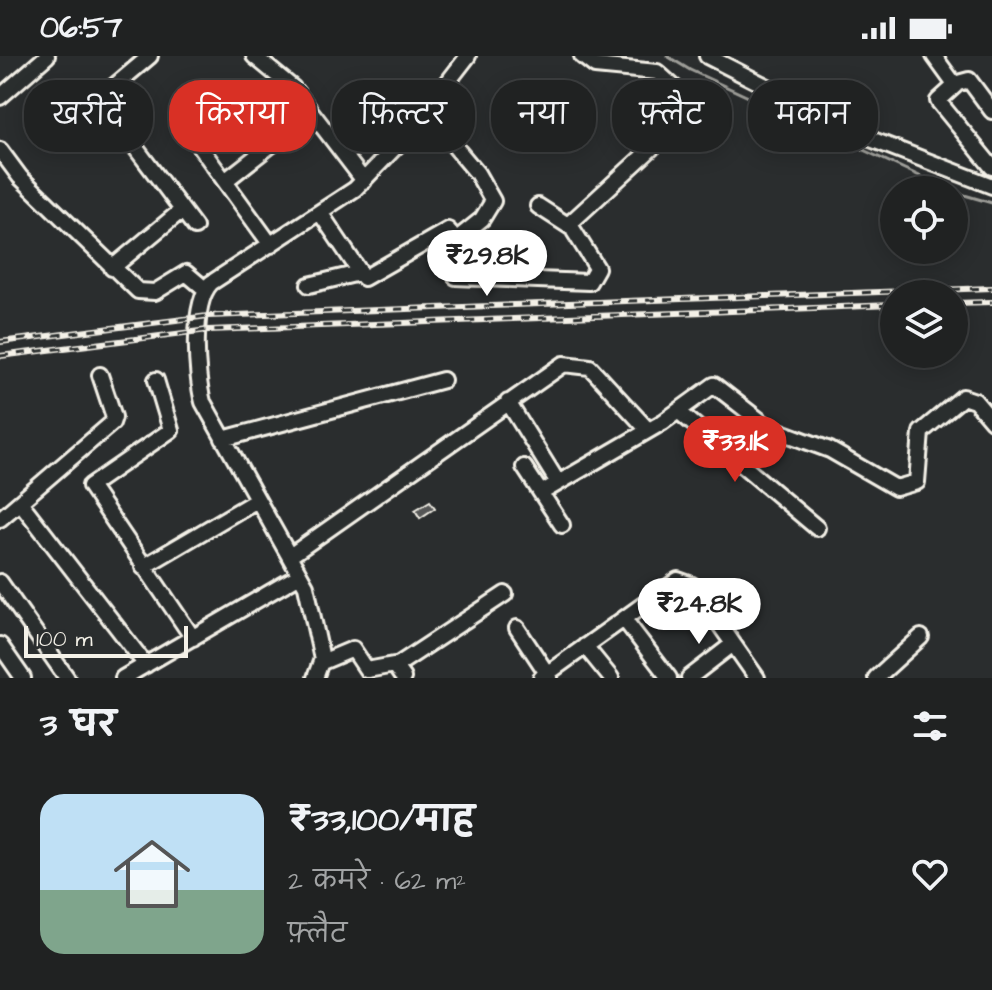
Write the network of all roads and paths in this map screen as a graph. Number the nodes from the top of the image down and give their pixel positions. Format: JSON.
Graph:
{"nodes":[{"id":1,"x":47,"y":56,"type":"edge"},
{"id":2,"x":150,"y":56,"type":"edge"},
{"id":3,"x":254,"y":56,"type":"edge"},
{"id":4,"x":468,"y":56,"type":"edge"},
{"id":5,"x":582,"y":56,"type":"edge"},
{"id":6,"x":707,"y":56,"type":"edge"},
{"id":7,"x":934,"y":56,"type":"edge"},
{"id":8,"x":283,"y":80,"type":"edge"},
{"id":9,"x":449,"y":80,"type":"edge"},
{"id":10,"x":955,"y":85,"type":"junction"},
{"id":11,"x":0,"y":97,"type":"edge"},
{"id":12,"x":992,"y":111,"type":"edge"},
{"id":13,"x":316,"y":118,"type":"edge"},
{"id":14,"x":0,"y":150,"type":"edge"},
{"id":15,"x":204,"y":152,"type":"edge"},
{"id":16,"x":262,"y":152,"type":"edge"},
{"id":17,"x":389,"y":152,"type":"edge"},
{"id":18,"x":459,"y":152,"type":"edge"},
{"id":19,"x":992,"y":167,"type":"edge"},
{"id":20,"x":225,"y":181,"type":"junction"},
{"id":21,"x":364,"y":181,"type":"junction"},
{"id":22,"x":992,"y":186,"type":"edge"},
{"id":23,"x":538,"y":206,"type":"dead end"},
{"id":24,"x":182,"y":210,"type":"junction"},
{"id":25,"x":321,"y":214,"type":"junction"},
{"id":26,"x":568,"y":225,"type":"junction"},
{"id":27,"x":195,"y":227,"type":"dead end"},
{"id":28,"x":452,"y":243,"type":"junction"},
{"id":29,"x":271,"y":245,"type":"junction"},
{"id":30,"x":112,"y":268,"type":"junction"},
{"id":31,"x":359,"y":273,"type":"junction"},
{"id":32,"x":309,"y":285,"type":"dead end"},
{"id":33,"x":205,"y":289,"type":"junction"},
{"id":34,"x":100,"y":375,"type":"dead end"},
{"id":35,"x":156,"y":380,"type":"dead end"},
{"id":36,"x":443,"y":380,"type":"dead end"},
{"id":37,"x":508,"y":402,"type":"junction"},
{"id":38,"x":678,"y":411,"type":"junction"},
{"id":39,"x":992,"y":421,"type":"edge"},
{"id":40,"x":648,"y":430,"type":"junction"},
{"id":41,"x":223,"y":439,"type":"junction"},
{"id":42,"x":524,"y":467,"type":"dead end"},
{"id":43,"x":557,"y":481,"type":"junction"},
{"id":44,"x":541,"y":493,"type":"junction"},
{"id":45,"x":257,"y":500,"type":"junction"},
{"id":46,"x":20,"y":502,"type":"junction"},
{"id":47,"x":0,"y":519,"type":"edge"},
{"id":48,"x":562,"y":525,"type":"dead end"},
{"id":49,"x":817,"y":528,"type":"dead end"},
{"id":50,"x":290,"y":556,"type":"junction"},
{"id":51,"x":143,"y":567,"type":"junction"},
{"id":52,"x":300,"y":575,"type":"junction"},
{"id":53,"x":0,"y":582,"type":"edge"},
{"id":54,"x":505,"y":594,"type":"dead end"},
{"id":55,"x":624,"y":619,"type":"junction"},
{"id":56,"x":517,"y":628,"type":"dead end"},
{"id":57,"x":921,"y":637,"type":"dead end"},
{"id":58,"x":193,"y":638,"type":"junction"},
{"id":59,"x":733,"y":644,"type":"junction"},
{"id":60,"x":0,"y":645,"type":"edge"},
{"id":61,"x":585,"y":646,"type":"junction"},
{"id":62,"x":322,"y":662,"type":"junction"},
{"id":63,"x":147,"y":664,"type":"junction"},
{"id":64,"x":400,"y":672,"type":"edge"},
{"id":65,"x":546,"y":676,"type":"edge"},
{"id":66,"x":23,"y":678,"type":"edge"},
{"id":67,"x":67,"y":678,"type":"edge"},
{"id":68,"x":123,"y":678,"type":"edge"},
{"id":69,"x":158,"y":678,"type":"edge"},
{"id":70,"x":315,"y":678,"type":"edge"},
{"id":71,"x":611,"y":678,"type":"edge"},
{"id":72,"x":669,"y":678,"type":"edge"},
{"id":73,"x":689,"y":678,"type":"edge"},
{"id":74,"x":757,"y":678,"type":"edge"},
{"id":75,"x":876,"y":678,"type":"edge"}],
"edges":[{"from":1,"to":11,"type":"street"},
{"from":2,"to":24,"type":"street"},
{"from":3,"to":8,"type":"street"},
{"from":4,"to":9,"type":"street"},
{"from":5,"to":26,"type":"street"},
{"from":6,"to":22,"type":"street"},
{"from":7,"to":10,"type":"street"},
{"from":10,"to":12,"type":"street"},
{"from":10,"to":19,"type":"street"},
{"from":13,"to":21,"type":"street"},
{"from":14,"to":30,"type":"street"},
{"from":15,"to":20,"type":"street"},
{"from":16,"to":20,"type":"street"},
{"from":17,"to":21,"type":"street"},
{"from":18,"to":28,"type":"street"},
{"from":20,"to":29,"type":"street"},
{"from":21,"to":25,"type":"street"},
{"from":23,"to":26,"type":"street"},
{"from":24,"to":27,"type":"street"},
{"from":24,"to":30,"type":"street"},
{"from":25,"to":29,"type":"street"},
{"from":25,"to":31,"type":"street"},
{"from":26,"to":28,"type":"street"},
{"from":28,"to":31,"type":"street"},
{"from":29,"to":33,"type":"street"},
{"from":30,"to":33,"type":"street"},
{"from":31,"to":32,"type":"street"},
{"from":33,"to":41,"type":"street"},
{"from":34,"to":46,"type":"street"},
{"from":35,"to":51,"type":"street"},
{"from":36,"to":41,"type":"street"},
{"from":37,"to":40,"type":"street"},
{"from":37,"to":43,"type":"street"},
{"from":37,"to":50,"type":"street"},
{"from":38,"to":39,"type":"street"},
{"from":38,"to":40,"type":"street"},
{"from":38,"to":49,"type":"street"},
{"from":40,"to":43,"type":"street"},
{"from":41,"to":45,"type":"street"},
{"from":42,"to":44,"type":"street"},
{"from":43,"to":44,"type":"street"},
{"from":44,"to":48,"type":"street"},
{"from":45,"to":50,"type":"street"},
{"from":45,"to":51,"type":"street"},
{"from":46,"to":47,"type":"street"},
{"from":46,"to":63,"type":"street"},
{"from":50,"to":52,"type":"street"},
{"from":51,"to":58,"type":"street"},
{"from":52,"to":58,"type":"street"},
{"from":52,"to":62,"type":"street"},
{"from":53,"to":67,"type":"street"},
{"from":54,"to":64,"type":"street"},
{"from":55,"to":59,"type":"street"},
{"from":55,"to":61,"type":"street"},
{"from":55,"to":72,"type":"street"},
{"from":56,"to":65,"type":"street"},
{"from":57,"to":75,"type":"street"},
{"from":58,"to":63,"type":"street"},
{"from":59,"to":73,"type":"street"},
{"from":59,"to":74,"type":"street"},
{"from":60,"to":66,"type":"street"},
{"from":61,"to":65,"type":"street"},
{"from":61,"to":71,"type":"street"},
{"from":62,"to":64,"type":"street"},
{"from":62,"to":70,"type":"street"},
{"from":63,"to":68,"type":"street"},
{"from":63,"to":69,"type":"street"}]}
